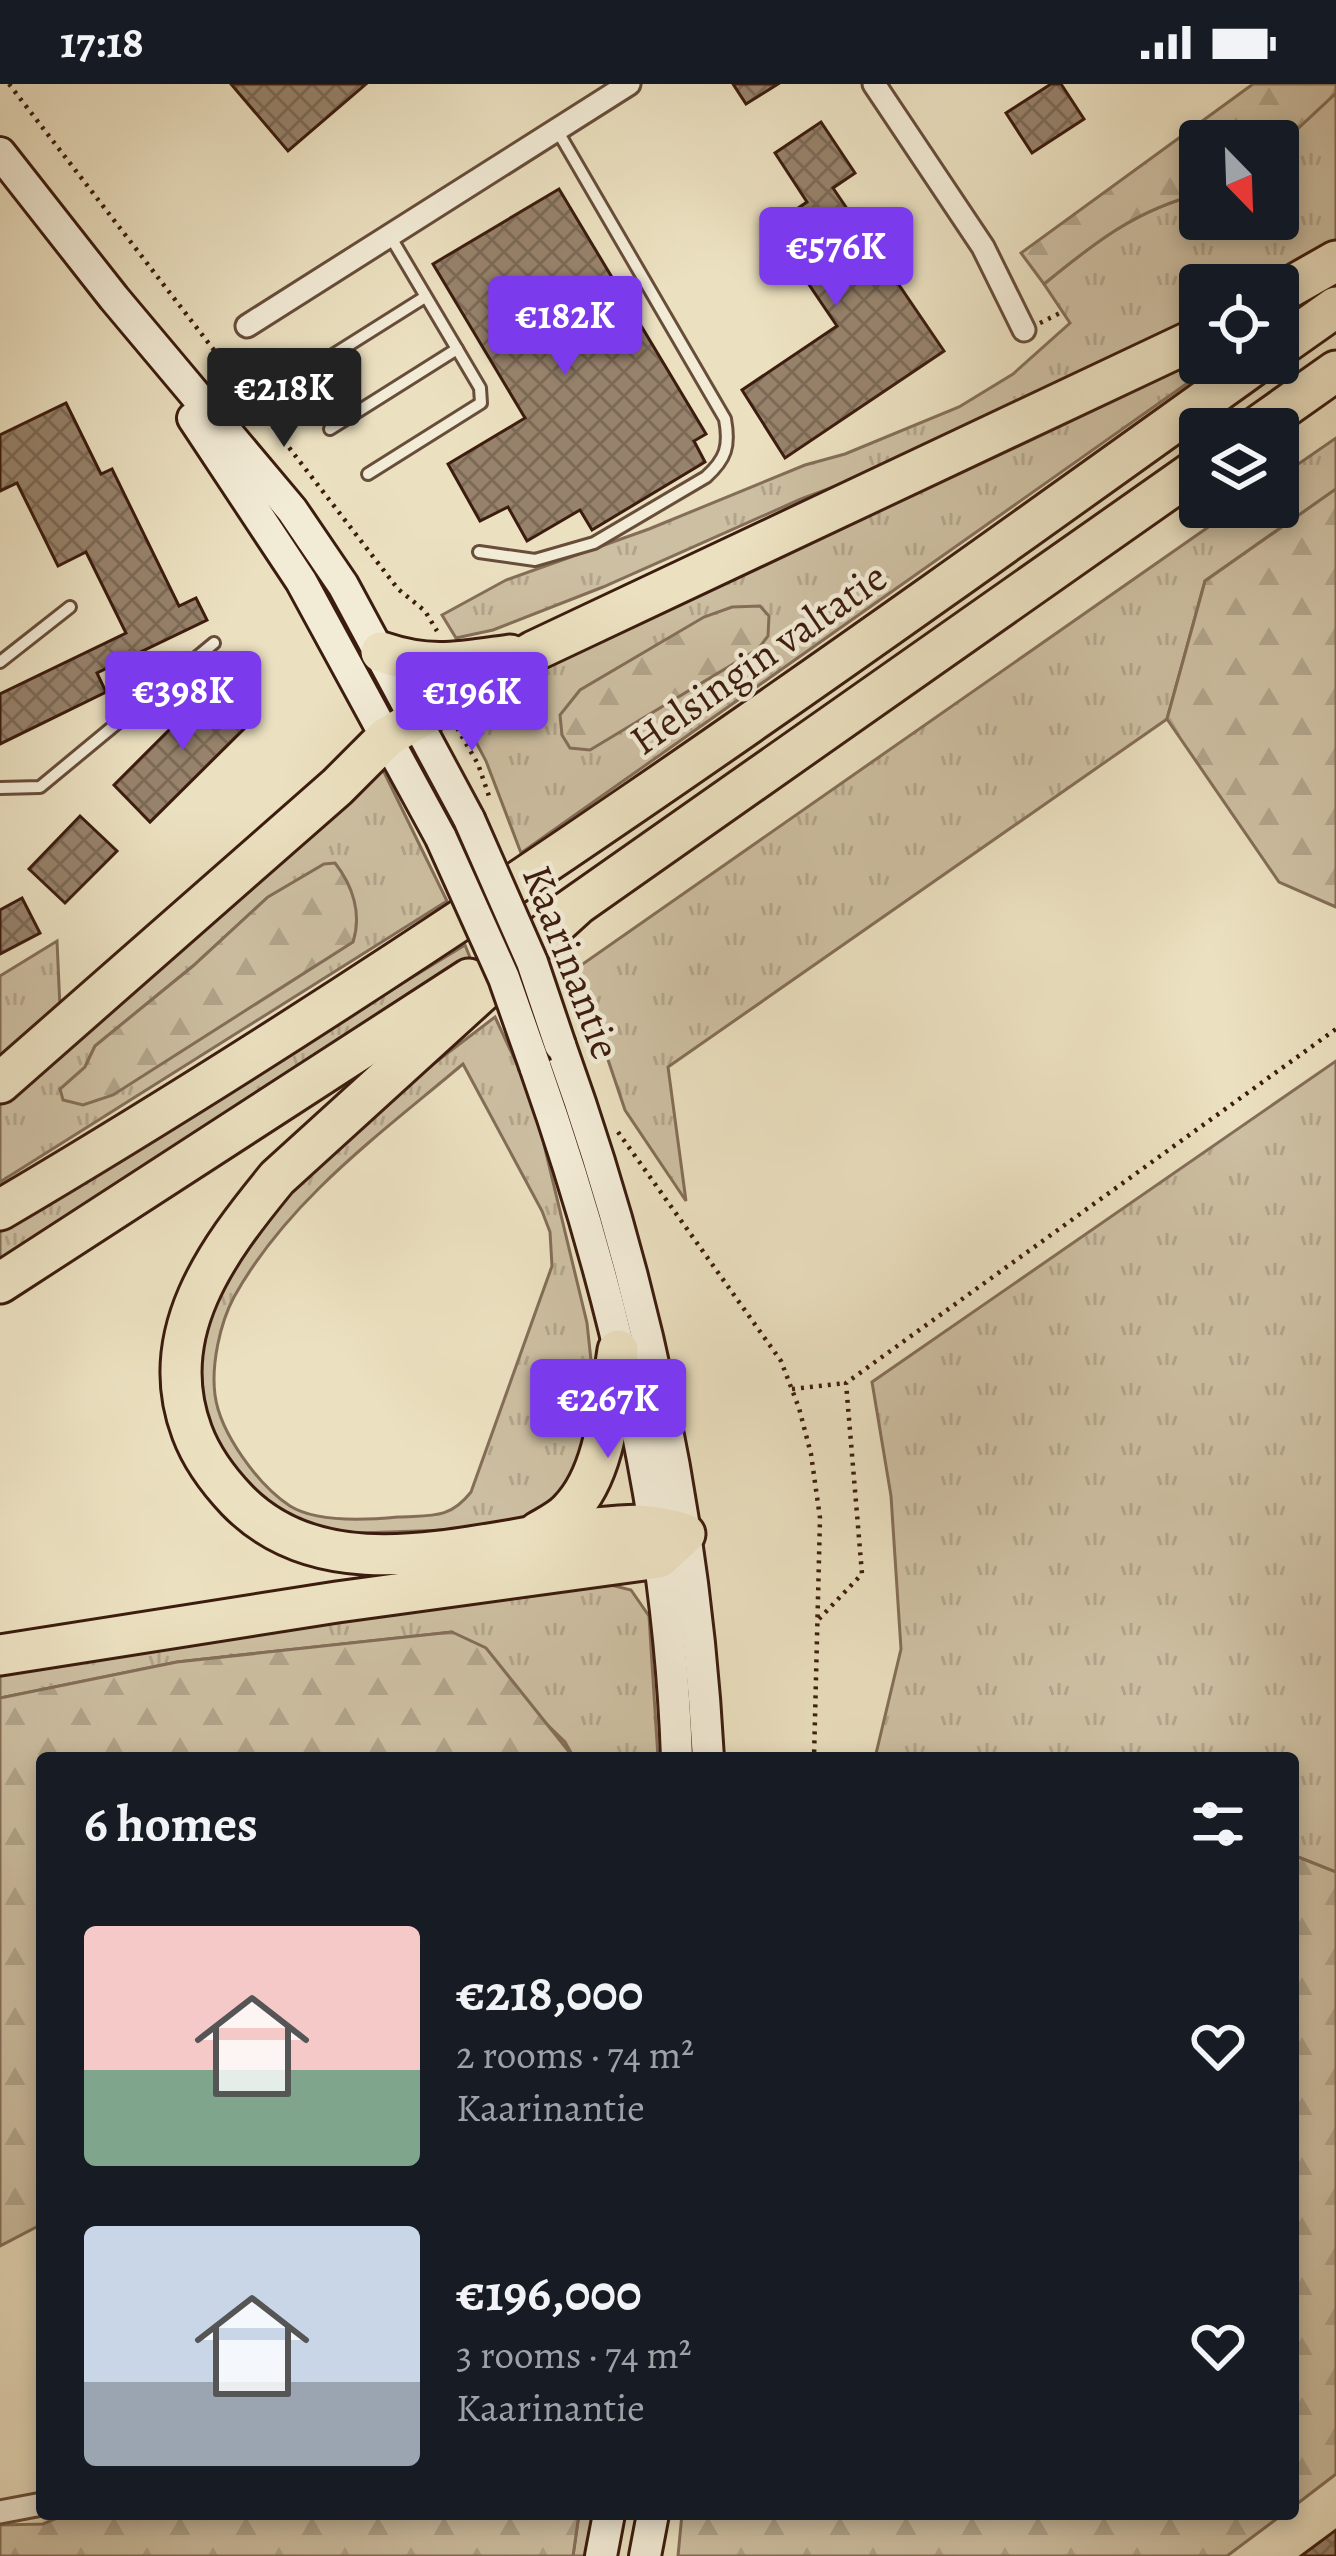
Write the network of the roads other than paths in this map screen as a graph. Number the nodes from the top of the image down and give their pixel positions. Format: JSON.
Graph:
{"nodes":[{"id":1,"x":629,"y":84,"type":"edge"},
{"id":2,"x":874,"y":84,"type":"edge"},
{"id":3,"x":603,"y":91,"type":"edge"},
{"id":4,"x":557,"y":130,"type":"junction"},
{"id":5,"x":0,"y":153,"type":"edge"},
{"id":6,"x":390,"y":236,"type":"junction"},
{"id":7,"x":1336,"y":261,"type":"edge"},
{"id":8,"x":1299,"y":282,"type":"edge"},
{"id":9,"x":425,"y":297,"type":"junction"},
{"id":10,"x":114,"y":298,"type":"junction"},
{"id":11,"x":1336,"y":307,"type":"edge"},
{"id":12,"x":247,"y":326,"type":"dead end"},
{"id":13,"x":1024,"y":330,"type":"dead end"},
{"id":14,"x":1299,"y":333,"type":"edge"},
{"id":15,"x":1179,"y":347,"type":"edge"},
{"id":16,"x":458,"y":349,"type":"junction"},
{"id":17,"x":1336,"y":371,"type":"edge"},
{"id":18,"x":290,"y":382,"type":"dead end"},
{"id":19,"x":1228,"y":384,"type":"edge"},
{"id":20,"x":1284,"y":408,"type":"edge"},
{"id":21,"x":329,"y":428,"type":"dead end"},
{"id":22,"x":368,"y":474,"type":"dead end"},
{"id":23,"x":1179,"y":482,"type":"edge"},
{"id":24,"x":479,"y":552,"type":"dead end"},
{"id":25,"x":70,"y":607,"type":"dead end"},
{"id":26,"x":214,"y":643,"type":"dead end"},
{"id":27,"x":381,"y":652,"type":"junction"},
{"id":28,"x":0,"y":662,"type":"edge"},
{"id":29,"x":421,"y":706,"type":"junction"},
{"id":30,"x":0,"y":788,"type":"edge"},
{"id":31,"x":575,"y":908,"type":"junction"},
{"id":32,"x":0,"y":1083,"type":"edge"},
{"id":33,"x":0,"y":1210,"type":"edge"},
{"id":34,"x":0,"y":1283,"type":"edge"},
{"id":35,"x":618,"y":1351,"type":"junction"},
{"id":36,"x":533,"y":1534,"type":"junction"},
{"id":37,"x":666,"y":1538,"type":"junction"},
{"id":38,"x":0,"y":1655,"type":"edge"},
{"id":39,"x":677,"y":1752,"type":"edge"},
{"id":40,"x":708,"y":1752,"type":"edge"},
{"id":41,"x":36,"y":2505,"type":"edge"},
{"id":42,"x":0,"y":2512,"type":"edge"},
{"id":43,"x":608,"y":2520,"type":"edge"},
{"id":44,"x":651,"y":2520,"type":"edge"},
{"id":45,"x":601,"y":2556,"type":"edge"},
{"id":46,"x":645,"y":2556,"type":"edge"}],
"edges":[{"from":1,"to":3,"type":"street"},
{"from":2,"to":13,"type":"street"},
{"from":3,"to":4,"type":"street"},
{"from":4,"to":6,"type":"street"},
{"from":4,"to":24,"type":"lane"},
{"from":5,"to":10,"type":"main road","name":"Kaarinantie"},
{"from":6,"to":9,"type":"lane"},
{"from":6,"to":12,"type":"street"},
{"from":7,"to":8,"type":"highway"},
{"from":9,"to":16,"type":"lane"},
{"from":9,"to":18,"type":"lane"},
{"from":10,"to":27,"type":"main road","name":"Kaarinantie"},
{"from":10,"to":29,"type":"main road","name":"Kaarinantie"},
{"from":11,"to":14,"type":"highway"},
{"from":15,"to":29,"type":"highway"},
{"from":16,"to":21,"type":"lane"},
{"from":16,"to":22,"type":"lane"},
{"from":17,"to":20,"type":"highway"},
{"from":19,"to":33,"type":"highway","name":"Helsingin valtatie"},
{"from":23,"to":31,"type":"highway"},
{"from":25,"to":28,"type":"lane"},
{"from":26,"to":30,"type":"lane"},
{"from":27,"to":29,"type":"main road","name":"Kaarinantie"},
{"from":27,"to":29,"type":"highway"},
{"from":29,"to":32,"type":"highway"},
{"from":29,"to":35,"type":"main road","name":"Kaarinantie","bridge":true},
{"from":29,"to":37,"type":"main road","name":"Kaarinantie","bridge":true},
{"from":31,"to":34,"type":"highway"},
{"from":31,"to":36,"type":"highway"},
{"from":35,"to":36,"type":"highway"},
{"from":35,"to":37,"type":"main road","name":"Kaarinantie"},
{"from":36,"to":37,"type":"highway"},
{"from":37,"to":38,"type":"highway"},
{"from":37,"to":39,"type":"main road","name":"Kaarinantie"},
{"from":37,"to":40,"type":"main road","name":"Kaarinantie"},
{"from":41,"to":42,"type":"street"},
{"from":43,"to":45,"type":"main road"},
{"from":44,"to":46,"type":"main road"}]}
